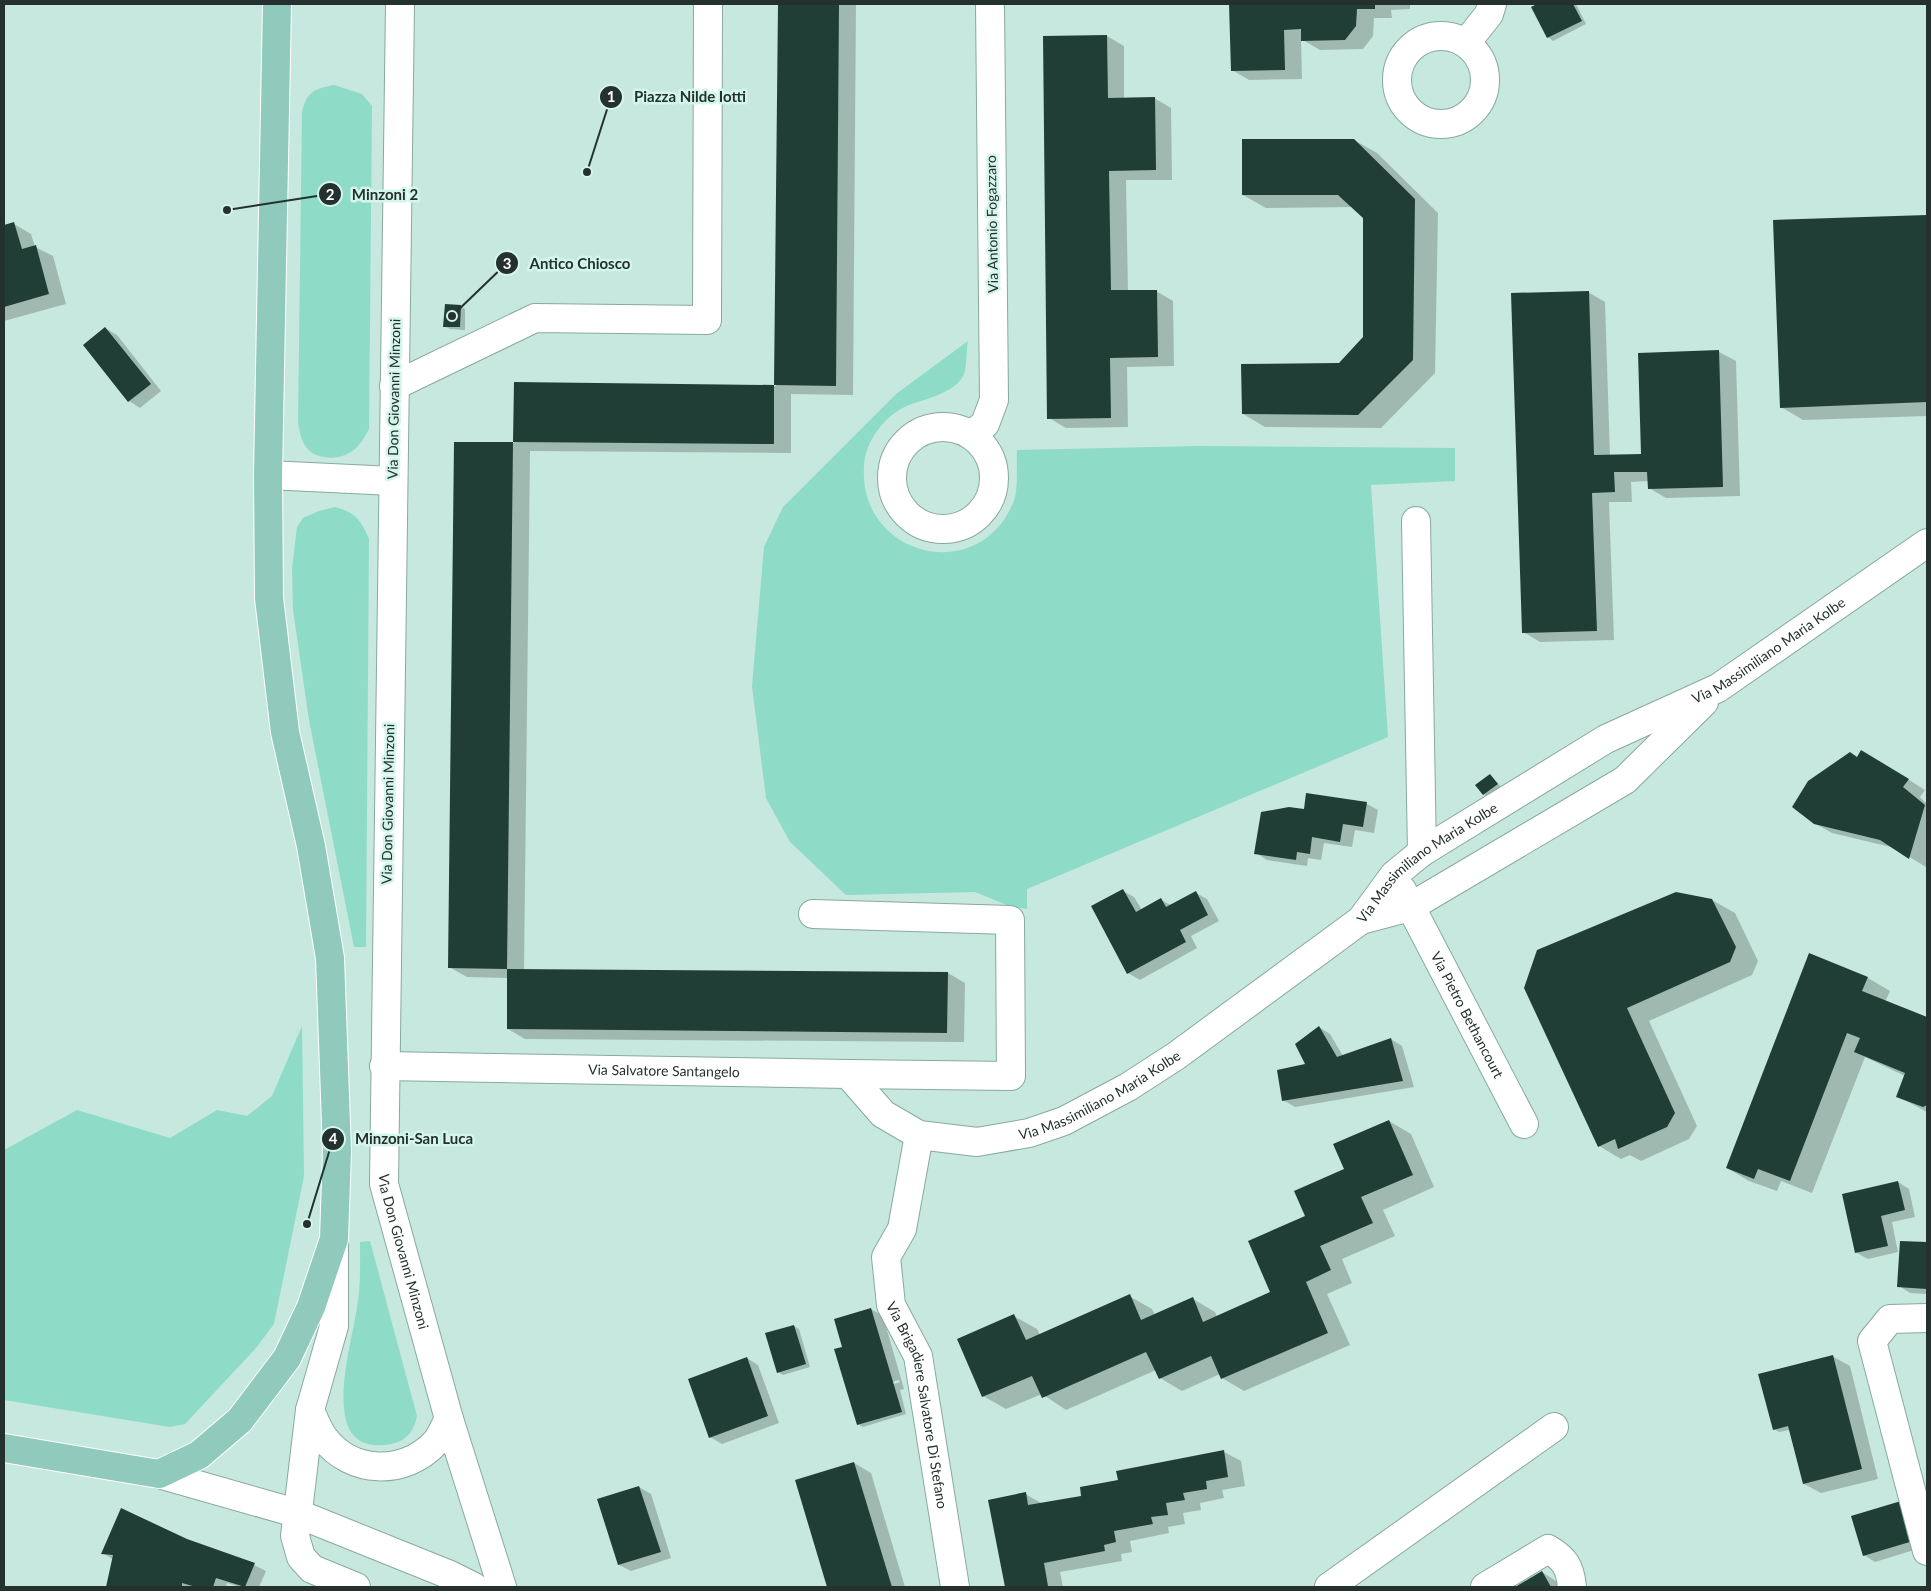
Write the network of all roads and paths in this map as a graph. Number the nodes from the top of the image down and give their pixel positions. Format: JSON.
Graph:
{"nodes":[{"id":1,"x":277,"y":4,"type":"edge"},
{"id":2,"x":400,"y":4,"type":"edge"},
{"id":3,"x":708,"y":4,"type":"edge"},
{"id":4,"x":990,"y":4,"type":"edge"},
{"id":5,"x":1492,"y":4,"type":"edge"},
{"id":6,"x":1466,"y":43,"type":"dead end"},
{"id":7,"x":394,"y":386,"type":"junction"},
{"id":8,"x":971,"y":435,"type":"dead end"},
{"id":9,"x":268,"y":475,"type":"junction"},
{"id":10,"x":393,"y":481,"type":"junction"},
{"id":11,"x":1416,"y":521,"type":"dead end"},
{"id":12,"x":1927,"y":543,"type":"edge"},
{"id":13,"x":1718,"y":688,"type":"junction"},
{"id":14,"x":1422,"y":852,"type":"junction"},
{"id":15,"x":1394,"y":875,"type":"junction"},
{"id":16,"x":1410,"y":907,"type":"junction"},
{"id":17,"x":813,"y":914,"type":"dead end"},
{"id":18,"x":1361,"y":920,"type":"junction"},
{"id":19,"x":384,"y":1066,"type":"junction"},
{"id":20,"x":848,"y":1074,"type":"junction"},
{"id":21,"x":1524,"y":1124,"type":"dead end"},
{"id":22,"x":919,"y":1135,"type":"junction"},
{"id":23,"x":334,"y":1239,"type":"junction"},
{"id":24,"x":1927,"y":1318,"type":"edge"},
{"id":25,"x":310,"y":1410,"type":"junction"},
{"id":26,"x":449,"y":1419,"type":"junction"},
{"id":27,"x":1554,"y":1427,"type":"dead end"},
{"id":28,"x":4,"y":1448,"type":"edge"},
{"id":29,"x":159,"y":1474,"type":"junction"},
{"id":30,"x":296,"y":1513,"type":"junction"},
{"id":31,"x":1927,"y":1551,"type":"edge"},
{"id":32,"x":356,"y":1587,"type":"edge"},
{"id":33,"x":474,"y":1587,"type":"edge"},
{"id":34,"x":502,"y":1587,"type":"edge"},
{"id":35,"x":955,"y":1587,"type":"edge"},
{"id":36,"x":1330,"y":1587,"type":"edge"},
{"id":37,"x":1484,"y":1587,"type":"edge"},
{"id":38,"x":1572,"y":1587,"type":"edge"}],
"edges":[{"from":1,"to":9,"type":"main road"},
{"from":2,"to":7,"type":"street","name":"Via Don Giovanni Minzoni"},
{"from":3,"to":7,"type":"street"},
{"from":4,"to":8,"type":"street","name":"Via Antonio Fogazzaro"},
{"from":5,"to":6,"type":"street"},
{"from":7,"to":10,"type":"street","name":"Via Don Giovanni Minzoni"},
{"from":9,"to":10,"type":"street"},
{"from":9,"to":23,"type":"main road"},
{"from":10,"to":19,"type":"street","name":"Via Don Giovanni Minzoni"},
{"from":11,"to":14,"type":"street"},
{"from":12,"to":13,"type":"street","name":"Via Massimiliano Maria Kolbe"},
{"from":13,"to":14,"type":"street","name":"Via Massimiliano Maria Kolbe"},
{"from":13,"to":16,"type":"street"},
{"from":14,"to":15,"type":"street","name":"Via Massimiliano Maria Kolbe"},
{"from":15,"to":16,"type":"street","name":"Via Pietro Bethancourt"},
{"from":15,"to":18,"type":"street","name":"Via Massimiliano Maria Kolbe"},
{"from":16,"to":18,"type":"street"},
{"from":16,"to":21,"type":"street","name":"Via Pietro Bethancourt"},
{"from":17,"to":20,"type":"street","name":"Via Salvatore Santangelo"},
{"from":18,"to":22,"type":"street","name":"Via Massimiliano Maria Kolbe"},
{"from":19,"to":20,"type":"street","name":"Via Salvatore Santangelo"},
{"from":19,"to":26,"type":"street","name":"Via Don Giovanni Minzoni"},
{"from":20,"to":22,"type":"street"},
{"from":22,"to":35,"type":"street","name":"Via Brigadiere Salvatore Di Stefano"},
{"from":23,"to":25,"type":"street"},
{"from":23,"to":29,"type":"main road"},
{"from":24,"to":31,"type":"street"},
{"from":25,"to":26,"type":"street"},
{"from":25,"to":30,"type":"street"},
{"from":26,"to":34,"type":"street","name":"Via Don Giovanni Minzoni"},
{"from":27,"to":36,"type":"street"},
{"from":28,"to":29,"type":"main road"},
{"from":29,"to":30,"type":"street"},
{"from":30,"to":32,"type":"street"},
{"from":30,"to":33,"type":"street"},
{"from":37,"to":38,"type":"street"}]}
